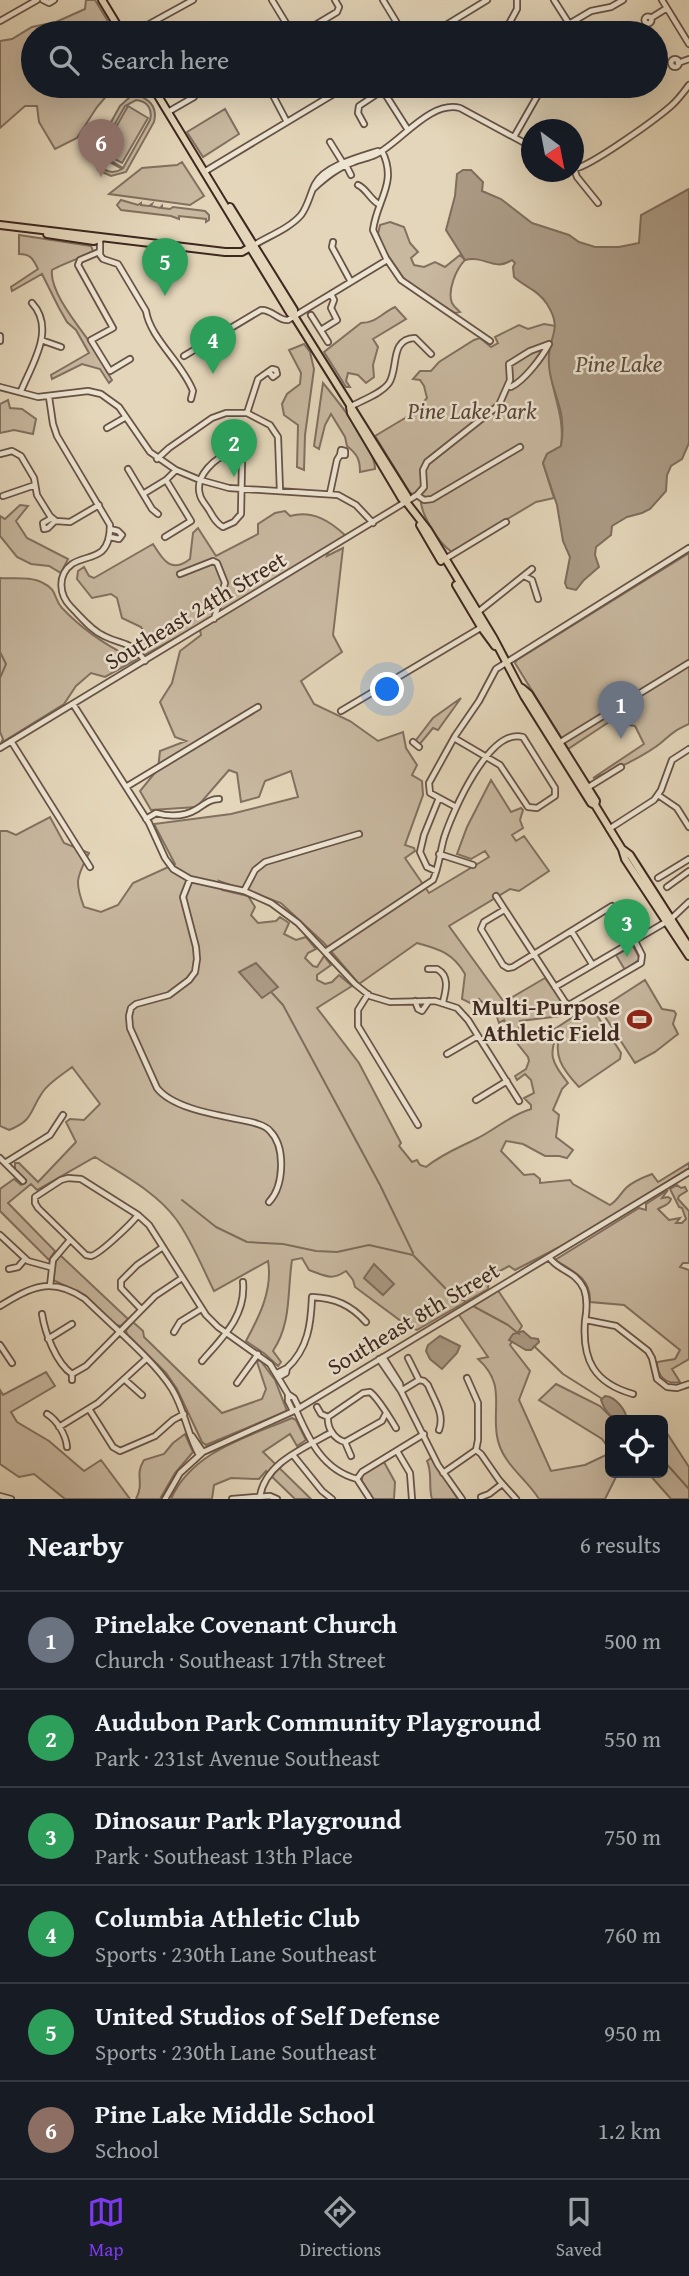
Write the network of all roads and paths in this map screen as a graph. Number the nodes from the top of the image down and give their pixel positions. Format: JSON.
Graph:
{"nodes":[{"id":1,"x":37,"y":0,"type":"edge"},
{"id":2,"x":43,"y":0,"type":"edge"},
{"id":3,"x":54,"y":0,"type":"edge"},
{"id":4,"x":102,"y":0,"type":"edge"},
{"id":5,"x":194,"y":0,"type":"edge"},
{"id":6,"x":272,"y":0,"type":"edge"},
{"id":7,"x":335,"y":0,"type":"edge"},
{"id":8,"x":383,"y":0,"type":"edge"},
{"id":9,"x":487,"y":0,"type":"edge"},
{"id":10,"x":517,"y":0,"type":"edge"},
{"id":11,"x":554,"y":0,"type":"edge"},
{"id":12,"x":623,"y":0,"type":"edge"},
{"id":13,"x":662,"y":0,"type":"edge"},
{"id":14,"x":667,"y":8,"type":"junction"},
{"id":15,"x":651,"y":18,"type":"dead end"},
{"id":16,"x":0,"y":21,"type":"edge"},
{"id":17,"x":114,"y":21,"type":"edge"},
{"id":18,"x":155,"y":21,"type":"edge"},
{"id":19,"x":285,"y":21,"type":"edge"},
{"id":20,"x":322,"y":21,"type":"edge"},
{"id":21,"x":396,"y":21,"type":"edge"},
{"id":22,"x":453,"y":21,"type":"edge"},
{"id":23,"x":510,"y":21,"type":"edge"},
{"id":24,"x":567,"y":21,"type":"edge"},
{"id":25,"x":574,"y":21,"type":"edge"},
{"id":26,"x":689,"y":44,"type":"edge"},
{"id":27,"x":689,"y":59,"type":"edge"},
{"id":28,"x":678,"y":63,"type":"dead end"},
{"id":29,"x":689,"y":85,"type":"edge"},
{"id":30,"x":159,"y":98,"type":"edge"},
{"id":31,"x":192,"y":98,"type":"edge"},
{"id":32,"x":274,"y":98,"type":"edge"},
{"id":33,"x":327,"y":98,"type":"edge"},
{"id":34,"x":369,"y":98,"type":"edge"},
{"id":35,"x":388,"y":98,"type":"edge"},
{"id":36,"x":536,"y":98,"type":"edge"},
{"id":37,"x":168,"y":112,"type":"junction"},
{"id":38,"x":287,"y":122,"type":"junction"},
{"id":39,"x":364,"y":124,"type":"dead end"},
{"id":40,"x":408,"y":130,"type":"junction"},
{"id":41,"x":514,"y":137,"type":"junction"},
{"id":42,"x":521,"y":141,"type":"edge"},
{"id":43,"x":330,"y":142,"type":"dead end"},
{"id":44,"x":382,"y":150,"type":"junction"},
{"id":45,"x":344,"y":164,"type":"junction"},
{"id":46,"x":584,"y":165,"type":"edge"},
{"id":47,"x":204,"y":172,"type":"junction"},
{"id":48,"x":351,"y":174,"type":"dead end"},
{"id":49,"x":581,"y":182,"type":"edge"},
{"id":50,"x":358,"y":186,"type":"dead end"},
{"id":51,"x":598,"y":203,"type":"dead end"},
{"id":52,"x":380,"y":205,"type":"junction"},
{"id":53,"x":0,"y":227,"type":"edge"},
{"id":54,"x":100,"y":239,"type":"junction"},
{"id":55,"x":333,"y":242,"type":"dead end"},
{"id":56,"x":252,"y":246,"type":"junction"},
{"id":57,"x":99,"y":252,"type":"junction"},
{"id":58,"x":387,"y":260,"type":"junction"},
{"id":59,"x":351,"y":282,"type":"junction"},
{"id":60,"x":331,"y":294,"type":"junction"},
{"id":61,"x":32,"y":303,"type":"dead end"},
{"id":62,"x":311,"y":315,"type":"dead end"},
{"id":63,"x":294,"y":316,"type":"junction"},
{"id":64,"x":321,"y":330,"type":"junction"},
{"id":65,"x":0,"y":336,"type":"edge"},
{"id":66,"x":41,"y":340,"type":"junction"},
{"id":67,"x":0,"y":341,"type":"edge"},
{"id":68,"x":490,"y":341,"type":"dead end"},
{"id":69,"x":328,"y":342,"type":"dead end"},
{"id":70,"x":61,"y":346,"type":"dead end"},
{"id":71,"x":431,"y":354,"type":"dead end"},
{"id":72,"x":184,"y":356,"type":"dead end"},
{"id":73,"x":130,"y":359,"type":"dead end"},
{"id":74,"x":269,"y":372,"type":"dead end"},
{"id":75,"x":508,"y":386,"type":"junction"},
{"id":76,"x":0,"y":387,"type":"edge"},
{"id":77,"x":21,"y":391,"type":"junction"},
{"id":78,"x":49,"y":397,"type":"junction"},
{"id":79,"x":191,"y":399,"type":"dead end"},
{"id":80,"x":351,"y":407,"type":"junction"},
{"id":81,"x":247,"y":413,"type":"junction"},
{"id":82,"x":125,"y":417,"type":"junction"},
{"id":83,"x":107,"y":428,"type":"dead end"},
{"id":84,"x":520,"y":447,"type":"dead end"},
{"id":85,"x":0,"y":454,"type":"edge"},
{"id":86,"x":340,"y":455,"type":"dead end"},
{"id":87,"x":157,"y":459,"type":"junction"},
{"id":88,"x":128,"y":469,"type":"dead end"},
{"id":89,"x":176,"y":470,"type":"junction"},
{"id":90,"x":166,"y":480,"type":"junction"},
{"id":91,"x":200,"y":481,"type":"junction"},
{"id":92,"x":35,"y":485,"type":"junction"},
{"id":93,"x":242,"y":489,"type":"junction"},
{"id":94,"x":280,"y":491,"type":"junction"},
{"id":95,"x":143,"y":494,"type":"junction"},
{"id":96,"x":330,"y":494,"type":"junction"},
{"id":97,"x":417,"y":495,"type":"junction"},
{"id":98,"x":3,"y":496,"type":"dead end"},
{"id":99,"x":407,"y":502,"type":"junction"},
{"id":100,"x":99,"y":505,"type":"junction"},
{"id":101,"x":158,"y":514,"type":"dead end"},
{"id":102,"x":417,"y":517,"type":"junction"},
{"id":103,"x":506,"y":522,"type":"dead end"},
{"id":104,"x":373,"y":523,"type":"junction"},
{"id":105,"x":110,"y":534,"type":"junction"},
{"id":106,"x":122,"y":535,"type":"dead end"},
{"id":107,"x":165,"y":537,"type":"dead end"},
{"id":108,"x":689,"y":548,"type":"edge"},
{"id":109,"x":444,"y":559,"type":"junction"},
{"id":110,"x":532,"y":569,"type":"dead end"},
{"id":111,"x":180,"y":574,"type":"dead end"},
{"id":112,"x":523,"y":576,"type":"junction"},
{"id":113,"x":454,"y":583,"type":"junction"},
{"id":114,"x":468,"y":597,"type":"junction"},
{"id":115,"x":538,"y":599,"type":"dead end"},
{"id":116,"x":478,"y":612,"type":"junction"},
{"id":117,"x":214,"y":619,"type":"junction"},
{"id":118,"x":483,"y":626,"type":"junction"},
{"id":119,"x":145,"y":661,"type":"junction"},
{"id":120,"x":505,"y":662,"type":"junction"},
{"id":121,"x":689,"y":663,"type":"edge"},
{"id":122,"x":520,"y":686,"type":"junction"},
{"id":123,"x":73,"y":704,"type":"junction"},
{"id":124,"x":258,"y":707,"type":"dead end"},
{"id":125,"x":341,"y":711,"type":"dead end"},
{"id":126,"x":454,"y":738,"type":"junction"},
{"id":127,"x":11,"y":741,"type":"junction"},
{"id":128,"x":413,"y":742,"type":"dead end"},
{"id":129,"x":559,"y":743,"type":"junction"},
{"id":130,"x":419,"y":747,"type":"dead end"},
{"id":131,"x":0,"y":748,"type":"edge"},
{"id":132,"x":689,"y":749,"type":"edge"},
{"id":133,"x":487,"y":756,"type":"junction"},
{"id":134,"x":621,"y":767,"type":"dead end"},
{"id":135,"x":126,"y":787,"type":"junction"},
{"id":136,"x":587,"y":788,"type":"junction"},
{"id":137,"x":658,"y":795,"type":"junction"},
{"id":138,"x":439,"y":798,"type":"junction"},
{"id":139,"x":219,"y":799,"type":"dead end"},
{"id":140,"x":596,"y":805,"type":"junction"},
{"id":141,"x":456,"y":807,"type":"junction"},
{"id":142,"x":146,"y":819,"type":"junction"},
{"id":143,"x":689,"y":827,"type":"edge"},
{"id":144,"x":609,"y":829,"type":"junction"},
{"id":145,"x":359,"y":834,"type":"dead end"},
{"id":146,"x":622,"y":849,"type":"junction"},
{"id":147,"x":439,"y":854,"type":"junction"},
{"id":148,"x":689,"y":859,"type":"edge"},
{"id":149,"x":473,"y":865,"type":"dead end"},
{"id":150,"x":90,"y":867,"type":"dead end"},
{"id":151,"x":436,"y":871,"type":"junction"},
{"id":152,"x":689,"y":871,"type":"edge"},
{"id":153,"x":658,"y":878,"type":"dead end"},
{"id":154,"x":190,"y":879,"type":"junction"},
{"id":155,"x":667,"y":887,"type":"dead end"},
{"id":156,"x":244,"y":891,"type":"junction"},
{"id":157,"x":496,"y":896,"type":"dead end"},
{"id":158,"x":689,"y":902,"type":"edge"},
{"id":159,"x":612,"y":906,"type":"dead end"},
{"id":160,"x":505,"y":910,"type":"junction"},
{"id":161,"x":668,"y":920,"type":"junction"},
{"id":162,"x":572,"y":932,"type":"junction"},
{"id":163,"x":635,"y":941,"type":"junction"},
{"id":164,"x":689,"y":947,"type":"edge"},
{"id":165,"x":325,"y":951,"type":"junction"},
{"id":166,"x":534,"y":955,"type":"junction"},
{"id":167,"x":689,"y":956,"type":"edge"},
{"id":168,"x":592,"y":964,"type":"junction"},
{"id":169,"x":428,"y":969,"type":"dead end"},
{"id":170,"x":555,"y":987,"type":"junction"},
{"id":171,"x":368,"y":994,"type":"junction"},
{"id":172,"x":429,"y":1000,"type":"junction"},
{"id":173,"x":415,"y":1001,"type":"junction"},
{"id":174,"x":443,"y":1002,"type":"junction"},
{"id":175,"x":478,"y":1036,"type":"junction"},
{"id":176,"x":447,"y":1054,"type":"dead end"},
{"id":177,"x":507,"y":1081,"type":"junction"},
{"id":178,"x":476,"y":1100,"type":"dead end"},
{"id":179,"x":519,"y":1101,"type":"dead end"},
{"id":180,"x":64,"y":1115,"type":"dead end"},
{"id":181,"x":418,"y":1125,"type":"dead end"},
{"id":182,"x":0,"y":1158,"type":"edge"},
{"id":183,"x":5,"y":1163,"type":"junction"},
{"id":184,"x":689,"y":1172,"type":"edge"},
{"id":185,"x":23,"y":1181,"type":"dead end"},
{"id":186,"x":269,"y":1202,"type":"dead end"},
{"id":187,"x":138,"y":1215,"type":"junction"},
{"id":188,"x":0,"y":1235,"type":"edge"},
{"id":189,"x":70,"y":1240,"type":"junction"},
{"id":190,"x":163,"y":1247,"type":"junction"},
{"id":191,"x":549,"y":1257,"type":"junction"},
{"id":192,"x":25,"y":1259,"type":"junction"},
{"id":193,"x":50,"y":1267,"type":"junction"},
{"id":194,"x":9,"y":1269,"type":"dead end"},
{"id":195,"x":182,"y":1278,"type":"junction"},
{"id":196,"x":243,"y":1282,"type":"dead end"},
{"id":197,"x":50,"y":1286,"type":"junction"},
{"id":198,"x":0,"y":1306,"type":"edge"},
{"id":199,"x":142,"y":1309,"type":"junction"},
{"id":200,"x":201,"y":1309,"type":"junction"},
{"id":201,"x":42,"y":1314,"type":"dead end"},
{"id":202,"x":586,"y":1320,"type":"junction"},
{"id":203,"x":366,"y":1322,"type":"dead end"},
{"id":204,"x":72,"y":1324,"type":"dead end"},
{"id":205,"x":174,"y":1332,"type":"dead end"},
{"id":206,"x":119,"y":1333,"type":"junction"},
{"id":207,"x":227,"y":1333,"type":"junction"},
{"id":208,"x":48,"y":1339,"type":"junction"},
{"id":209,"x":0,"y":1345,"type":"edge"},
{"id":210,"x":258,"y":1354,"type":"junction"},
{"id":211,"x":381,"y":1358,"type":"junction"},
{"id":212,"x":146,"y":1359,"type":"junction"},
{"id":213,"x":408,"y":1359,"type":"dead end"},
{"id":214,"x":202,"y":1361,"type":"dead end"},
{"id":215,"x":12,"y":1363,"type":"dead end"},
{"id":216,"x":278,"y":1375,"type":"junction"},
{"id":217,"x":467,"y":1378,"type":"dead end"},
{"id":218,"x":124,"y":1379,"type":"junction"},
{"id":219,"x":419,"y":1380,"type":"junction"},
{"id":220,"x":237,"y":1383,"type":"dead end"},
{"id":221,"x":689,"y":1384,"type":"edge"},
{"id":222,"x":401,"y":1391,"type":"junction"},
{"id":223,"x":633,"y":1394,"type":"dead end"},
{"id":224,"x":142,"y":1395,"type":"dead end"},
{"id":225,"x":317,"y":1407,"type":"dead end"},
{"id":226,"x":89,"y":1409,"type":"junction"},
{"id":227,"x":296,"y":1410,"type":"junction"},
{"id":228,"x":47,"y":1414,"type":"dead end"},
{"id":229,"x":184,"y":1414,"type":"junction"},
{"id":230,"x":385,"y":1416,"type":"junction"},
{"id":231,"x":328,"y":1417,"type":"junction"},
{"id":232,"x":59,"y":1427,"type":"junction"},
{"id":233,"x":396,"y":1428,"type":"dead end"},
{"id":234,"x":439,"y":1430,"type":"dead end"},
{"id":235,"x":332,"y":1433,"type":"junction"},
{"id":236,"x":424,"y":1434,"type":"junction"},
{"id":237,"x":345,"y":1442,"type":"junction"},
{"id":238,"x":313,"y":1443,"type":"junction"},
{"id":239,"x":67,"y":1447,"type":"dead end"},
{"id":240,"x":476,"y":1450,"type":"junction"},
{"id":241,"x":397,"y":1451,"type":"junction"},
{"id":242,"x":201,"y":1453,"type":"junction"},
{"id":243,"x":293,"y":1455,"type":"junction"},
{"id":244,"x":351,"y":1456,"type":"dead end"},
{"id":245,"x":443,"y":1473,"type":"junction"},
{"id":246,"x":357,"y":1479,"type":"junction"},
{"id":247,"x":502,"y":1484,"type":"junction"},
{"id":248,"x":0,"y":1496,"type":"edge"},
{"id":249,"x":260,"y":1496,"type":"junction"},
{"id":250,"x":481,"y":1497,"type":"dead end"},
{"id":251,"x":11,"y":1499,"type":"edge"},
{"id":252,"x":165,"y":1499,"type":"edge"},
{"id":253,"x":232,"y":1499,"type":"edge"},
{"id":254,"x":277,"y":1499,"type":"edge"},
{"id":255,"x":332,"y":1499,"type":"edge"},
{"id":256,"x":370,"y":1499,"type":"edge"},
{"id":257,"x":412,"y":1499,"type":"edge"},
{"id":258,"x":462,"y":1499,"type":"edge"},
{"id":259,"x":516,"y":1499,"type":"edge"}],
"edges":[{"from":1,"to":16,"type":"street"},
{"from":2,"to":3,"type":"street"},
{"from":4,"to":17,"type":"main road"},
{"from":5,"to":18,"type":"street"},
{"from":6,"to":19,"type":"street"},
{"from":7,"to":20,"type":"street"},
{"from":8,"to":21,"type":"street"},
{"from":9,"to":22,"type":"street"},
{"from":10,"to":23,"type":"street"},
{"from":11,"to":24,"type":"street"},
{"from":12,"to":25,"type":"street"},
{"from":13,"to":14,"type":"street"},
{"from":14,"to":15,"type":"street"},
{"from":14,"to":26,"type":"street"},
{"from":27,"to":28,"type":"street"},
{"from":29,"to":46,"type":"street"},
{"from":30,"to":37,"type":"main road"},
{"from":31,"to":37,"type":"street"},
{"from":32,"to":38,"type":"street"},
{"from":33,"to":38,"type":"street"},
{"from":34,"to":39,"type":"street"},
{"from":35,"to":40,"type":"street"},
{"from":36,"to":41,"type":"street"},
{"from":37,"to":47,"type":"main road"},
{"from":38,"to":47,"type":"street"},
{"from":40,"to":41,"type":"street"},
{"from":40,"to":44,"type":"street"},
{"from":41,"to":42,"type":"street"},
{"from":43,"to":45,"type":"street"},
{"from":44,"to":45,"type":"street"},
{"from":44,"to":52,"type":"street"},
{"from":45,"to":48,"type":"street"},
{"from":45,"to":56,"type":"street"},
{"from":47,"to":56,"type":"main road"},
{"from":49,"to":51,"type":"street"},
{"from":50,"to":52,"type":"street"},
{"from":52,"to":58,"type":"street"},
{"from":53,"to":54,"type":"main road"},
{"from":54,"to":56,"type":"main road"},
{"from":54,"to":57,"type":"street"},
{"from":55,"to":59,"type":"street"},
{"from":56,"to":63,"type":"main road"},
{"from":57,"to":73,"type":"street"},
{"from":57,"to":79,"type":"street"},
{"from":58,"to":59,"type":"street"},
{"from":58,"to":68,"type":"street"},
{"from":59,"to":60,"type":"street"},
{"from":60,"to":63,"type":"street"},
{"from":60,"to":64,"type":"street"},
{"from":61,"to":66,"type":"street"},
{"from":62,"to":64,"type":"street"},
{"from":63,"to":72,"type":"street"},
{"from":63,"to":80,"type":"main road"},
{"from":64,"to":69,"type":"street"},
{"from":65,"to":67,"type":"street"},
{"from":66,"to":70,"type":"street"},
{"from":66,"to":77,"type":"street"},
{"from":71,"to":80,"type":"street"},
{"from":74,"to":81,"type":"street"},
{"from":75,"to":75,"type":"street"},
{"from":75,"to":97,"type":"street"},
{"from":76,"to":77,"type":"street"},
{"from":77,"to":78,"type":"street"},
{"from":78,"to":82,"type":"street"},
{"from":78,"to":100,"type":"street"},
{"from":80,"to":99,"type":"main road"},
{"from":81,"to":87,"type":"street"},
{"from":81,"to":94,"type":"street"},
{"from":82,"to":83,"type":"street"},
{"from":82,"to":87,"type":"street"},
{"from":84,"to":97,"type":"street"},
{"from":85,"to":92,"type":"street"},
{"from":86,"to":96,"type":"street"},
{"from":87,"to":89,"type":"street"},
{"from":88,"to":95,"type":"street"},
{"from":89,"to":90,"type":"street"},
{"from":89,"to":91,"type":"street"},
{"from":90,"to":95,"type":"street"},
{"from":90,"to":107,"type":"street"},
{"from":91,"to":93,"type":"street"},
{"from":91,"to":93,"type":"street"},
{"from":91,"to":93,"type":"street"},
{"from":92,"to":98,"type":"street"},
{"from":92,"to":100,"type":"street"},
{"from":93,"to":94,"type":"street"},
{"from":94,"to":96,"type":"street"},
{"from":95,"to":101,"type":"street"},
{"from":96,"to":104,"type":"street"},
{"from":97,"to":99,"type":"street","name":"Southeast 24th Street"},
{"from":99,"to":102,"type":"main road"},
{"from":99,"to":104,"type":"street","name":"Southeast 24th Street"},
{"from":100,"to":105,"type":"street"},
{"from":102,"to":109,"type":"main road"},
{"from":102,"to":113,"type":"main road"},
{"from":103,"to":109,"type":"street"},
{"from":104,"to":117,"type":"street","name":"Southeast 24th Street"},
{"from":105,"to":106,"type":"street"},
{"from":105,"to":119,"type":"street"},
{"from":108,"to":120,"type":"street"},
{"from":109,"to":114,"type":"main road"},
{"from":110,"to":112,"type":"street"},
{"from":111,"to":117,"type":"street"},
{"from":112,"to":115,"type":"street"},
{"from":112,"to":116,"type":"street"},
{"from":113,"to":114,"type":"main road"},
{"from":113,"to":118,"type":"main road"},
{"from":114,"to":116,"type":"main road"},
{"from":116,"to":118,"type":"main road"},
{"from":117,"to":119,"type":"street","name":"Southeast 24th Street"},
{"from":118,"to":120,"type":"main road"},
{"from":118,"to":125,"type":"street"},
{"from":119,"to":123,"type":"street","name":"Southeast 24th Street"},
{"from":120,"to":122,"type":"main road"},
{"from":120,"to":126,"type":"street"},
{"from":121,"to":129,"type":"street"},
{"from":122,"to":129,"type":"main road"},
{"from":122,"to":140,"type":"main road"},
{"from":123,"to":127,"type":"street","name":"Southeast 24th Street"},
{"from":123,"to":135,"type":"street"},
{"from":124,"to":135,"type":"street"},
{"from":126,"to":133,"type":"street"},
{"from":126,"to":138,"type":"street"},
{"from":127,"to":131,"type":"street","name":"Southeast 24th Street"},
{"from":127,"to":150,"type":"street"},
{"from":128,"to":130,"type":"street"},
{"from":129,"to":136,"type":"main road"},
{"from":132,"to":137,"type":"street"},
{"from":133,"to":133,"type":"street"},
{"from":133,"to":141,"type":"street"},
{"from":134,"to":136,"type":"street"},
{"from":135,"to":142,"type":"street"},
{"from":136,"to":140,"type":"main road"},
{"from":137,"to":143,"type":"street"},
{"from":137,"to":144,"type":"street"},
{"from":138,"to":141,"type":"street"},
{"from":138,"to":151,"type":"street"},
{"from":139,"to":142,"type":"street"},
{"from":140,"to":144,"type":"main road"},
{"from":141,"to":147,"type":"street"},
{"from":142,"to":154,"type":"street"},
{"from":144,"to":146,"type":"main road"},
{"from":145,"to":156,"type":"street"},
{"from":146,"to":161,"type":"main road"},
{"from":146,"to":161,"type":"main road"},
{"from":147,"to":149,"type":"street"},
{"from":147,"to":151,"type":"street"},
{"from":148,"to":153,"type":"street"},
{"from":151,"to":165,"type":"street"},
{"from":152,"to":155,"type":"street"},
{"from":154,"to":156,"type":"street"},
{"from":154,"to":186,"type":"street"},
{"from":156,"to":165,"type":"street"},
{"from":157,"to":160,"type":"street"},
{"from":158,"to":161,"type":"street"},
{"from":159,"to":162,"type":"street"},
{"from":160,"to":166,"type":"street"},
{"from":160,"to":166,"type":"street"},
{"from":161,"to":163,"type":"street"},
{"from":161,"to":164,"type":"main road"},
{"from":161,"to":167,"type":"main road"},
{"from":162,"to":166,"type":"street"},
{"from":162,"to":168,"type":"street"},
{"from":163,"to":168,"type":"street"},
{"from":163,"to":170,"type":"street"},
{"from":165,"to":171,"type":"street"},
{"from":166,"to":170,"type":"street"},
{"from":168,"to":170,"type":"street"},
{"from":169,"to":174,"type":"street"},
{"from":171,"to":173,"type":"street"},
{"from":171,"to":181,"type":"street"},
{"from":172,"to":173,"type":"street"},
{"from":172,"to":173,"type":"street"},
{"from":172,"to":174,"type":"street"},
{"from":174,"to":175,"type":"street"},
{"from":175,"to":176,"type":"street"},
{"from":175,"to":177,"type":"street"},
{"from":177,"to":178,"type":"street"},
{"from":177,"to":179,"type":"street"},
{"from":180,"to":183,"type":"street"},
{"from":182,"to":183,"type":"street"},
{"from":183,"to":185,"type":"street"},
{"from":184,"to":191,"type":"street","name":"Southeast 8th Street"},
{"from":187,"to":189,"type":"street"},
{"from":187,"to":189,"type":"street"},
{"from":187,"to":190,"type":"street"},
{"from":188,"to":192,"type":"street"},
{"from":189,"to":193,"type":"street"},
{"from":190,"to":195,"type":"street"},
{"from":190,"to":199,"type":"street"},
{"from":191,"to":202,"type":"street"},
{"from":191,"to":211,"type":"street","name":"Southeast 8th Street"},
{"from":192,"to":193,"type":"street"},
{"from":192,"to":194,"type":"street"},
{"from":193,"to":197,"type":"street"},
{"from":195,"to":199,"type":"street"},
{"from":195,"to":200,"type":"street"},
{"from":196,"to":207,"type":"street"},
{"from":197,"to":198,"type":"street"},
{"from":197,"to":206,"type":"street"},
{"from":199,"to":206,"type":"street"},
{"from":200,"to":205,"type":"street"},
{"from":200,"to":207,"type":"street"},
{"from":201,"to":208,"type":"street"},
{"from":202,"to":221,"type":"street"},
{"from":202,"to":223,"type":"street"},
{"from":203,"to":216,"type":"street"},
{"from":204,"to":208,"type":"street"},
{"from":206,"to":208,"type":"street"},
{"from":206,"to":212,"type":"street"},
{"from":207,"to":210,"type":"street"},
{"from":207,"to":214,"type":"street"},
{"from":209,"to":215,"type":"street"},
{"from":210,"to":216,"type":"street"},
{"from":210,"to":220,"type":"street"},
{"from":211,"to":222,"type":"street"},
{"from":211,"to":227,"type":"street","name":"Southeast 8th Street"},
{"from":212,"to":218,"type":"street"},
{"from":212,"to":229,"type":"street"},
{"from":213,"to":219,"type":"street"},
{"from":216,"to":227,"type":"street"},
{"from":217,"to":240,"type":"street"},
{"from":218,"to":224,"type":"street"},
{"from":218,"to":226,"type":"street"},
{"from":219,"to":222,"type":"street"},
{"from":219,"to":234,"type":"street"},
{"from":222,"to":236,"type":"street"},
{"from":225,"to":231,"type":"street"},
{"from":226,"to":229,"type":"street"},
{"from":226,"to":232,"type":"street"},
{"from":227,"to":238,"type":"street"},
{"from":227,"to":242,"type":"street","name":"Southeast 8th Street"},
{"from":228,"to":232,"type":"street"},
{"from":229,"to":242,"type":"street"},
{"from":230,"to":231,"type":"street"},
{"from":230,"to":233,"type":"street"},
{"from":230,"to":237,"type":"street"},
{"from":231,"to":235,"type":"street"},
{"from":232,"to":239,"type":"street"},
{"from":235,"to":237,"type":"street"},
{"from":235,"to":238,"type":"street"},
{"from":236,"to":241,"type":"street"},
{"from":236,"to":245,"type":"street"},
{"from":237,"to":244,"type":"street"},
{"from":238,"to":243,"type":"street"},
{"from":238,"to":246,"type":"street"},
{"from":240,"to":245,"type":"street"},
{"from":240,"to":247,"type":"street"},
{"from":241,"to":246,"type":"street"},
{"from":241,"to":257,"type":"street"},
{"from":242,"to":252,"type":"street","name":"Southeast 8th Street"},
{"from":243,"to":249,"type":"street"},
{"from":243,"to":255,"type":"street"},
{"from":245,"to":258,"type":"street"},
{"from":246,"to":256,"type":"street"},
{"from":247,"to":250,"type":"street"},
{"from":247,"to":259,"type":"street"},
{"from":248,"to":251,"type":"street"},
{"from":249,"to":253,"type":"street"},
{"from":249,"to":254,"type":"street"}]}
